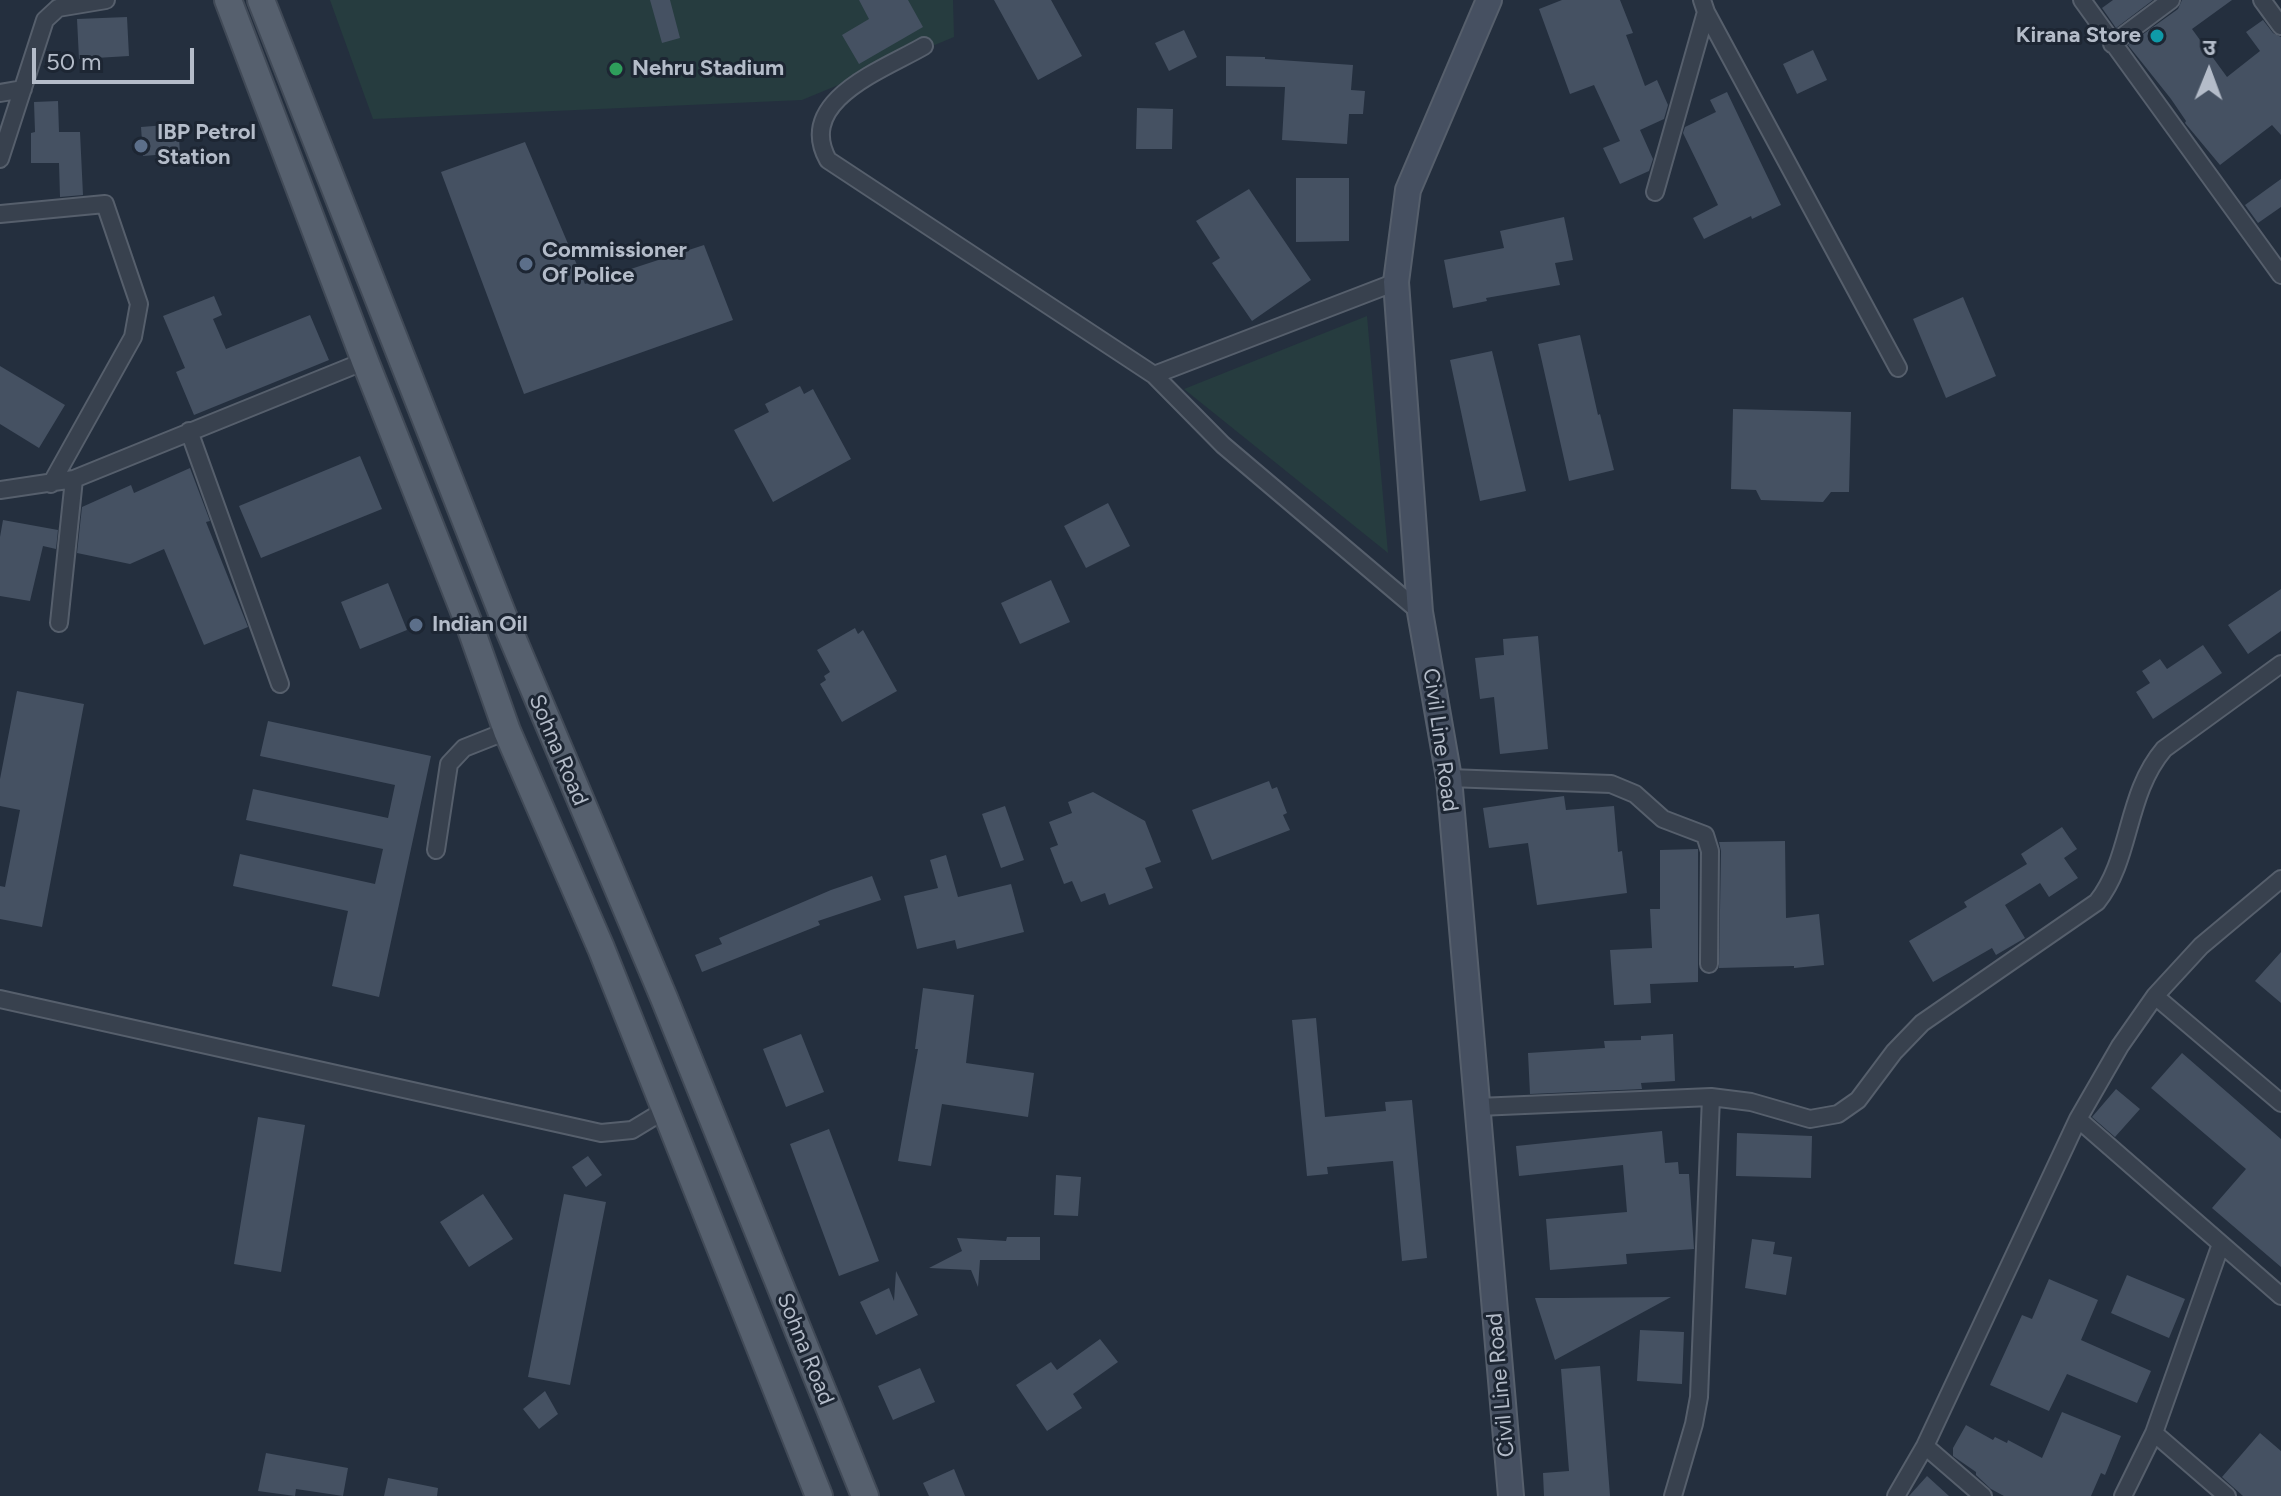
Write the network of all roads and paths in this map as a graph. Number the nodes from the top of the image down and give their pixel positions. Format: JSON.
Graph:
{"nodes":[{"id":1,"x":106,"y":0,"type":"edge"},
{"id":2,"x":228,"y":0,"type":"edge"},
{"id":3,"x":261,"y":0,"type":"edge"},
{"id":4,"x":1489,"y":0,"type":"edge"},
{"id":5,"x":2082,"y":0,"type":"edge"},
{"id":6,"x":2171,"y":0,"type":"edge"},
{"id":7,"x":2262,"y":0,"type":"edge"},
{"id":8,"x":1704,"y":6,"type":"edge"},
{"id":9,"x":2281,"y":26,"type":"edge"},
{"id":10,"x":2112,"y":44,"type":"junction"},
{"id":11,"x":924,"y":46,"type":"dead end"},
{"id":12,"x":23,"y":89,"type":"junction"},
{"id":13,"x":0,"y":93,"type":"edge"},
{"id":14,"x":0,"y":159,"type":"edge"},
{"id":15,"x":1655,"y":192,"type":"dead end"},
{"id":16,"x":338,"y":197,"type":"junction"},
{"id":17,"x":307,"y":210,"type":"junction"},
{"id":18,"x":0,"y":214,"type":"edge"},
{"id":19,"x":2281,"y":275,"type":"edge"},
{"id":20,"x":1396,"y":282,"type":"junction"},
{"id":21,"x":365,"y":361,"type":"junction"},
{"id":22,"x":1898,"y":368,"type":"dead end"},
{"id":23,"x":1154,"y":375,"type":"junction"},
{"id":24,"x":189,"y":431,"type":"junction"},
{"id":25,"x":74,"y":479,"type":"junction"},
{"id":26,"x":51,"y":484,"type":"junction"},
{"id":27,"x":0,"y":490,"type":"edge"},
{"id":28,"x":1420,"y":612,"type":"junction"},
{"id":29,"x":59,"y":623,"type":"dead end"},
{"id":30,"x":2281,"y":664,"type":"edge"},
{"id":31,"x":280,"y":684,"type":"dead end"},
{"id":32,"x":507,"y":731,"type":"junction"},
{"id":33,"x":1449,"y":778,"type":"junction"},
{"id":34,"x":436,"y":850,"type":"dead end"},
{"id":35,"x":2277,"y":890,"type":"edge"},
{"id":36,"x":1709,"y":964,"type":"dead end"},
{"id":37,"x":2155,"y":996,"type":"junction"},
{"id":38,"x":0,"y":999,"type":"edge"},
{"id":39,"x":1711,"y":1097,"type":"junction"},
{"id":40,"x":2281,"y":1103,"type":"edge"},
{"id":41,"x":1478,"y":1107,"type":"junction"},
{"id":42,"x":665,"y":1110,"type":"junction"},
{"id":43,"x":2078,"y":1119,"type":"junction"},
{"id":44,"x":2221,"y":1244,"type":"junction"},
{"id":45,"x":2281,"y":1296,"type":"edge"},
{"id":46,"x":2154,"y":1433,"type":"junction"},
{"id":47,"x":1925,"y":1446,"type":"junction"},
{"id":48,"x":819,"y":1496,"type":"edge"},
{"id":49,"x":865,"y":1496,"type":"edge"},
{"id":50,"x":1511,"y":1496,"type":"edge"},
{"id":51,"x":1673,"y":1496,"type":"edge"},
{"id":52,"x":1896,"y":1496,"type":"edge"},
{"id":53,"x":1983,"y":1496,"type":"edge"},
{"id":54,"x":2123,"y":1496,"type":"edge"},
{"id":55,"x":2227,"y":1496,"type":"edge"}],
"edges":[{"from":1,"to":12,"type":"street"},
{"from":2,"to":17,"type":"main road","name":"Sohna Road"},
{"from":3,"to":16,"type":"main road","name":"Sohna Road"},
{"from":4,"to":20,"type":"street","name":"Civil Line Road"},
{"from":5,"to":10,"type":"street"},
{"from":6,"to":10,"type":"street"},
{"from":7,"to":9,"type":"street"},
{"from":8,"to":15,"type":"street"},
{"from":8,"to":22,"type":"street"},
{"from":10,"to":19,"type":"street"},
{"from":11,"to":23,"type":"street"},
{"from":12,"to":13,"type":"street"},
{"from":12,"to":14,"type":"street"},
{"from":16,"to":17,"type":"main road"},
{"from":16,"to":49,"type":"main road","name":"Sohna Road"},
{"from":17,"to":21,"type":"main road","name":"Sohna Road"},
{"from":18,"to":26,"type":"street"},
{"from":20,"to":23,"type":"street"},
{"from":20,"to":28,"type":"street","name":"Civil Line Road"},
{"from":21,"to":24,"type":"street"},
{"from":21,"to":32,"type":"main road","name":"Sohna Road"},
{"from":23,"to":28,"type":"street"},
{"from":24,"to":25,"type":"street"},
{"from":24,"to":31,"type":"street"},
{"from":25,"to":26,"type":"street"},
{"from":25,"to":29,"type":"street"},
{"from":26,"to":27,"type":"street"},
{"from":28,"to":33,"type":"street","name":"Civil Line Road"},
{"from":30,"to":39,"type":"street"},
{"from":32,"to":34,"type":"street"},
{"from":32,"to":42,"type":"main road","name":"Sohna Road"},
{"from":33,"to":36,"type":"street"},
{"from":33,"to":41,"type":"street","name":"Civil Line Road"},
{"from":35,"to":37,"type":"street"},
{"from":37,"to":40,"type":"street"},
{"from":37,"to":43,"type":"street"},
{"from":38,"to":42,"type":"street"},
{"from":39,"to":41,"type":"street"},
{"from":39,"to":51,"type":"street"},
{"from":41,"to":50,"type":"street","name":"Civil Line Road"},
{"from":42,"to":48,"type":"main road","name":"Sohna Road"},
{"from":43,"to":44,"type":"street"},
{"from":43,"to":47,"type":"street"},
{"from":44,"to":45,"type":"street"},
{"from":44,"to":46,"type":"street"},
{"from":46,"to":54,"type":"street"},
{"from":46,"to":55,"type":"street"},
{"from":47,"to":52,"type":"street"},
{"from":47,"to":53,"type":"street"}]}
